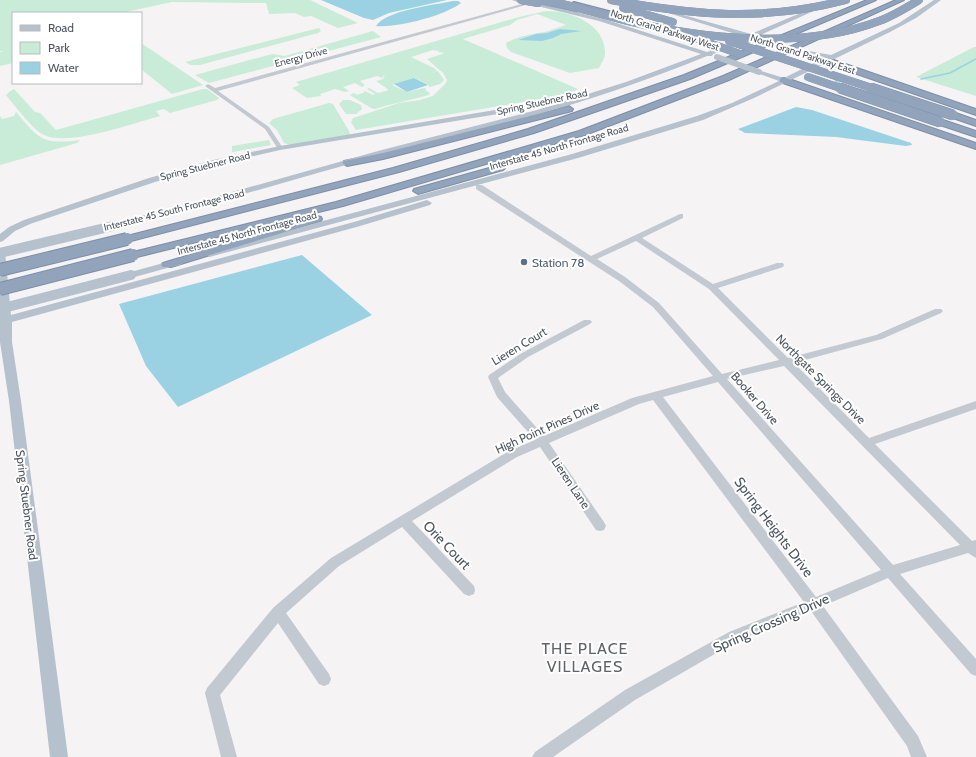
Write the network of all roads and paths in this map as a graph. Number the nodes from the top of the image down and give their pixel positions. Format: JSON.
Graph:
{"nodes":[{"id":1,"x":516,"y":0,"type":"edge"},
{"id":2,"x":521,"y":0,"type":"edge"},
{"id":3,"x":526,"y":0,"type":"edge"},
{"id":4,"x":558,"y":0,"type":"edge"},
{"id":5,"x":611,"y":0,"type":"edge"},
{"id":6,"x":614,"y":0,"type":"edge"},
{"id":7,"x":626,"y":0,"type":"edge"},
{"id":8,"x":834,"y":0,"type":"edge"},
{"id":9,"x":846,"y":0,"type":"edge"},
{"id":10,"x":856,"y":0,"type":"edge"},
{"id":11,"x":873,"y":0,"type":"edge"},
{"id":12,"x":901,"y":0,"type":"edge"},
{"id":13,"x":913,"y":0,"type":"edge"},
{"id":14,"x":919,"y":0,"type":"edge"},
{"id":15,"x":938,"y":0,"type":"edge"},
{"id":16,"x":540,"y":2,"type":"edge"},
{"id":17,"x":601,"y":3,"type":"dead end"},
{"id":18,"x":623,"y":8,"type":"joint"},
{"id":19,"x":630,"y":18,"type":"joint"},
{"id":20,"x":852,"y":21,"type":"junction"},
{"id":21,"x":801,"y":29,"type":"junction"},
{"id":22,"x":736,"y":32,"type":"junction"},
{"id":23,"x":751,"y":37,"type":"junction"},
{"id":24,"x":762,"y":37,"type":"junction"},
{"id":25,"x":385,"y":38,"type":"junction"},
{"id":26,"x":392,"y":42,"type":"junction"},
{"id":27,"x":691,"y":48,"type":"junction"},
{"id":28,"x":722,"y":48,"type":"junction"},
{"id":29,"x":759,"y":50,"type":"junction"},
{"id":30,"x":803,"y":52,"type":"junction"},
{"id":31,"x":833,"y":56,"type":"junction"},
{"id":32,"x":712,"y":57,"type":"junction"},
{"id":33,"x":825,"y":60,"type":"junction"},
{"id":34,"x":775,"y":66,"type":"dead end"},
{"id":35,"x":790,"y":71,"type":"dead end"},
{"id":36,"x":662,"y":72,"type":"junction"},
{"id":37,"x":757,"y":73,"type":"junction"},
{"id":38,"x":687,"y":77,"type":"junction"},
{"id":39,"x":726,"y":78,"type":"junction"},
{"id":40,"x":783,"y":80,"type":"junction"},
{"id":41,"x":774,"y":85,"type":"junction"},
{"id":42,"x":214,"y":90,"type":"junction"},
{"id":43,"x":976,"y":112,"type":"edge"},
{"id":44,"x":976,"y":123,"type":"edge"},
{"id":45,"x":420,"y":126,"type":"junction"},
{"id":46,"x":976,"y":134,"type":"edge"},
{"id":47,"x":425,"y":142,"type":"junction"},
{"id":48,"x":976,"y":146,"type":"edge"},
{"id":49,"x":280,"y":148,"type":"junction"},
{"id":50,"x":575,"y":156,"type":"junction"},
{"id":51,"x":347,"y":163,"type":"junction"},
{"id":52,"x":479,"y":187,"type":"junction"},
{"id":53,"x":680,"y":216,"type":"dead end"},
{"id":54,"x":637,"y":238,"type":"junction"},
{"id":55,"x":0,"y":239,"type":"edge"},
{"id":56,"x":0,"y":252,"type":"edge"},
{"id":57,"x":591,"y":259,"type":"junction"},
{"id":58,"x":780,"y":265,"type":"dead end"},
{"id":59,"x":167,"y":266,"type":"junction"},
{"id":60,"x":0,"y":270,"type":"edge"},
{"id":61,"x":712,"y":287,"type":"junction"},
{"id":62,"x":0,"y":289,"type":"edge"},
{"id":63,"x":938,"y":311,"type":"dead end"},
{"id":64,"x":3,"y":314,"type":"edge"},
{"id":65,"x":587,"y":322,"type":"dead end"},
{"id":66,"x":786,"y":362,"type":"junction"},
{"id":67,"x":720,"y":378,"type":"junction"},
{"id":68,"x":656,"y":396,"type":"junction"},
{"id":69,"x":976,"y":405,"type":"edge"},
{"id":70,"x":542,"y":441,"type":"junction"},
{"id":71,"x":866,"y":443,"type":"junction"},
{"id":72,"x":403,"y":520,"type":"junction"},
{"id":73,"x":600,"y":526,"type":"dead end"},
{"id":74,"x":974,"y":548,"type":"edge"},
{"id":75,"x":890,"y":572,"type":"junction"},
{"id":76,"x":469,"y":590,"type":"dead end"},
{"id":77,"x":814,"y":604,"type":"junction"},
{"id":78,"x":278,"y":612,"type":"junction"},
{"id":79,"x":976,"y":669,"type":"edge"},
{"id":80,"x":324,"y":679,"type":"dead end"},
{"id":81,"x":59,"y":757,"type":"edge"},
{"id":82,"x":228,"y":757,"type":"edge"},
{"id":83,"x":540,"y":757,"type":"edge"},
{"id":84,"x":919,"y":757,"type":"edge"}],
"edges":[{"from":1,"to":16,"type":"main road","name":"North Grand Parkway West","bridge":true},
{"from":2,"to":16,"type":"highway","bridge":true},
{"from":3,"to":25,"type":"street","name":"Energy Drive"},
{"from":4,"to":19,"type":"highway","name":"North Grand Parkway West"},
{"from":5,"to":9,"type":"highway","bridge":true},
{"from":6,"to":29,"type":"highway","bridge":true},
{"from":7,"to":22,"type":"main road","name":"North Grand Parkway West"},
{"from":8,"to":24,"type":"main road"},
{"from":10,"to":21,"type":"highway"},
{"from":11,"to":21,"type":"highway"},
{"from":12,"to":20,"type":"highway"},
{"from":13,"to":20,"type":"highway"},
{"from":14,"to":16,"type":"highway","bridge":true},
{"from":15,"to":31,"type":"main road","name":"Interstate 45 North Frontage Road"},
{"from":16,"to":26,"type":"street","name":"Energy Drive"},
{"from":16,"to":27,"type":"main road","name":"North Grand Parkway West"},
{"from":16,"to":28,"type":"highway","bridge":true},
{"from":17,"to":18,"type":"highway","name":"North Grand Parkway West"},
{"from":18,"to":29,"type":"highway","name":"North Grand Parkway East","bridge":true},
{"from":19,"to":28,"type":"highway","name":"North Grand Parkway East","bridge":true},
{"from":20,"to":39,"type":"highway"},
{"from":21,"to":38,"type":"highway"},
{"from":22,"to":23,"type":"main road","name":"North Grand Parkway West"},
{"from":22,"to":27,"type":"main road"},
{"from":23,"to":24,"type":"main road"},
{"from":23,"to":32,"type":"main road"},
{"from":24,"to":30,"type":"main road","bridge":true},
{"from":25,"to":26,"type":"street"},
{"from":25,"to":42,"type":"street","name":"Energy Drive"},
{"from":26,"to":42,"type":"street","name":"Energy Drive"},
{"from":27,"to":32,"type":"main road","name":"North Grand Parkway West"},
{"from":28,"to":34,"type":"highway","name":"North Grand Parkway East","bridge":true},
{"from":29,"to":44,"type":"highway","name":"North Grand Parkway East","bridge":true},
{"from":30,"to":31,"type":"main road"},
{"from":30,"to":33,"type":"main road"},
{"from":31,"to":33,"type":"main road","name":"Interstate 45 North Frontage Road"},
{"from":32,"to":36,"type":"main road"},
{"from":32,"to":37,"type":"main road","name":"North Grand Parkway West"},
{"from":33,"to":40,"type":"main road","name":"Interstate 45 North Frontage Road"},
{"from":33,"to":43,"type":"highway"},
{"from":35,"to":46,"type":"highway","name":"North Grand Parkway East","bridge":true},
{"from":36,"to":45,"type":"main road","name":"Spring Stuebner Road"},
{"from":36,"to":47,"type":"main road"},
{"from":37,"to":40,"type":"main road"},
{"from":37,"to":41,"type":"main road"},
{"from":38,"to":51,"type":"highway"},
{"from":38,"to":60,"type":"highway","bridge":true},
{"from":39,"to":59,"type":"highway"},
{"from":39,"to":62,"type":"highway","bridge":true},
{"from":40,"to":41,"type":"main road","name":"Interstate 45 North Frontage Road"},
{"from":40,"to":48,"type":"highway"},
{"from":41,"to":50,"type":"main road","name":"Interstate 45 North Frontage Road"},
{"from":42,"to":49,"type":"street"},
{"from":45,"to":47,"type":"main road"},
{"from":45,"to":49,"type":"main road","name":"Spring Stuebner Road"},
{"from":47,"to":51,"type":"main road"},
{"from":49,"to":55,"type":"main road","name":"Spring Stuebner Road"},
{"from":50,"to":52,"type":"main road"},
{"from":50,"to":59,"type":"main road","name":"Interstate 45 North Frontage Road"},
{"from":51,"to":56,"type":"main road","name":"Interstate 45 South Frontage Road","bridge":true},
{"from":52,"to":57,"type":"street","name":"Booker Drive"},
{"from":52,"to":64,"type":"main road"},
{"from":53,"to":54,"type":"street"},
{"from":54,"to":57,"type":"street"},
{"from":54,"to":61,"type":"street","name":"Northgate Springs Drive"},
{"from":56,"to":64,"type":"main road","name":"Spring Stuebner Road"},
{"from":57,"to":67,"type":"street","name":"Booker Drive"},
{"from":58,"to":61,"type":"street"},
{"from":59,"to":64,"type":"main road","bridge":true},
{"from":61,"to":66,"type":"street","name":"Northgate Springs Drive"},
{"from":63,"to":66,"type":"street","name":"High Point Pines Drive"},
{"from":64,"to":81,"type":"main road","name":"Spring Stuebner Road"},
{"from":65,"to":70,"type":"street","name":"Lieren Court"},
{"from":66,"to":67,"type":"street","name":"High Point Pines Drive"},
{"from":66,"to":71,"type":"street","name":"Northgate Springs Drive"},
{"from":67,"to":68,"type":"street","name":"High Point Pines Drive"},
{"from":67,"to":75,"type":"street","name":"Booker Drive"},
{"from":68,"to":70,"type":"street","name":"High Point Pines Drive"},
{"from":68,"to":77,"type":"street","name":"Spring Heights Drive"},
{"from":69,"to":71,"type":"street"},
{"from":70,"to":72,"type":"street","name":"High Point Pines Drive"},
{"from":70,"to":73,"type":"street","name":"Lieren Lane"},
{"from":71,"to":74,"type":"street","name":"Northgate Springs Drive"},
{"from":72,"to":76,"type":"street","name":"Orie Court"},
{"from":72,"to":78,"type":"street","name":"High Point Pines Drive"},
{"from":74,"to":75,"type":"street","name":"Spring Crossing Drive"},
{"from":75,"to":77,"type":"street","name":"Spring Crossing Drive"},
{"from":75,"to":79,"type":"street","name":"Booker Drive"},
{"from":77,"to":83,"type":"street","name":"Spring Crossing Drive"},
{"from":77,"to":84,"type":"street","name":"Spring Heights Drive"},
{"from":78,"to":80,"type":"street"},
{"from":78,"to":82,"type":"street","name":"High Point Pines Drive"}]}
